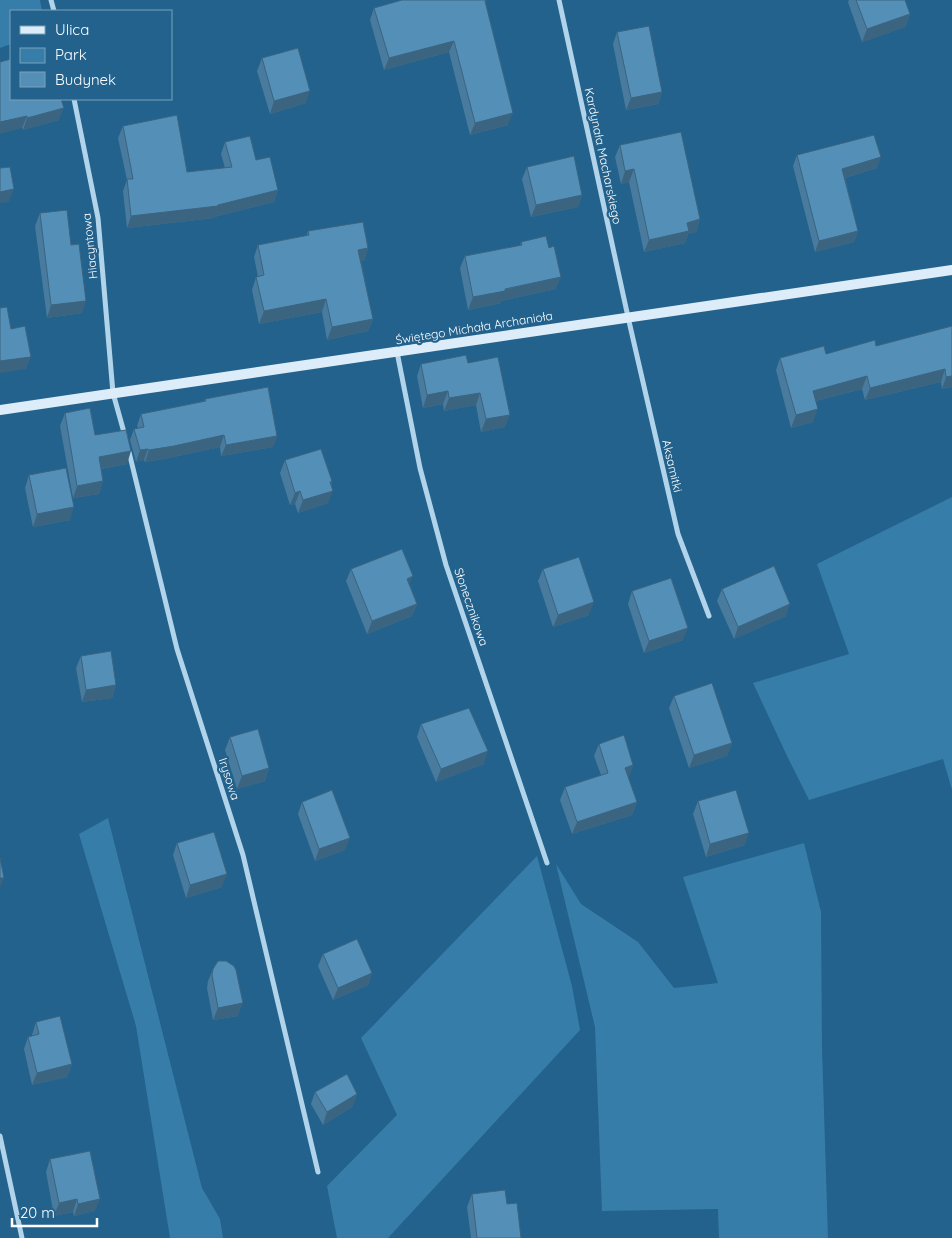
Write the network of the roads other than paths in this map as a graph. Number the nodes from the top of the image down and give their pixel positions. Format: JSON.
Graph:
{"nodes":[{"id":1,"x":559,"y":0,"type":"edge"},
{"id":2,"x":74,"y":100,"type":"edge"},
{"id":3,"x":952,"y":270,"type":"edge"},
{"id":4,"x":628,"y":317,"type":"junction"},
{"id":5,"x":397,"y":352,"type":"junction"},
{"id":6,"x":113,"y":393,"type":"junction"},
{"id":7,"x":0,"y":410,"type":"edge"},
{"id":8,"x":125,"y":438,"type":"edge"},
{"id":9,"x":128,"y":447,"type":"edge"},
{"id":10,"x":709,"y":616,"type":"dead end"},
{"id":11,"x":547,"y":864,"type":"dead end"},
{"id":12,"x":0,"y":1136,"type":"edge"},
{"id":13,"x":318,"y":1172,"type":"dead end"},
{"id":14,"x":22,"y":1238,"type":"edge"}],
"edges":[{"from":1,"to":4,"type":"street","name":"Kardynała Macharskiego"},
{"from":2,"to":6,"type":"street","name":"Hiacyntowa"},
{"from":3,"to":4,"type":"street","name":"Świętego Michała Archanioła"},
{"from":4,"to":5,"type":"street","name":"Świętego Michała Archanioła"},
{"from":4,"to":10,"type":"street","name":"Aksamitki"},
{"from":5,"to":6,"type":"street","name":"Świętego Michała Archanioła"},
{"from":5,"to":11,"type":"street","name":"Słonecznikowa"},
{"from":6,"to":7,"type":"street","name":"Świętego Michała Archanioła"},
{"from":6,"to":8,"type":"street"},
{"from":9,"to":13,"type":"street","name":"Irysowa"},
{"from":12,"to":14,"type":"street"}]}
